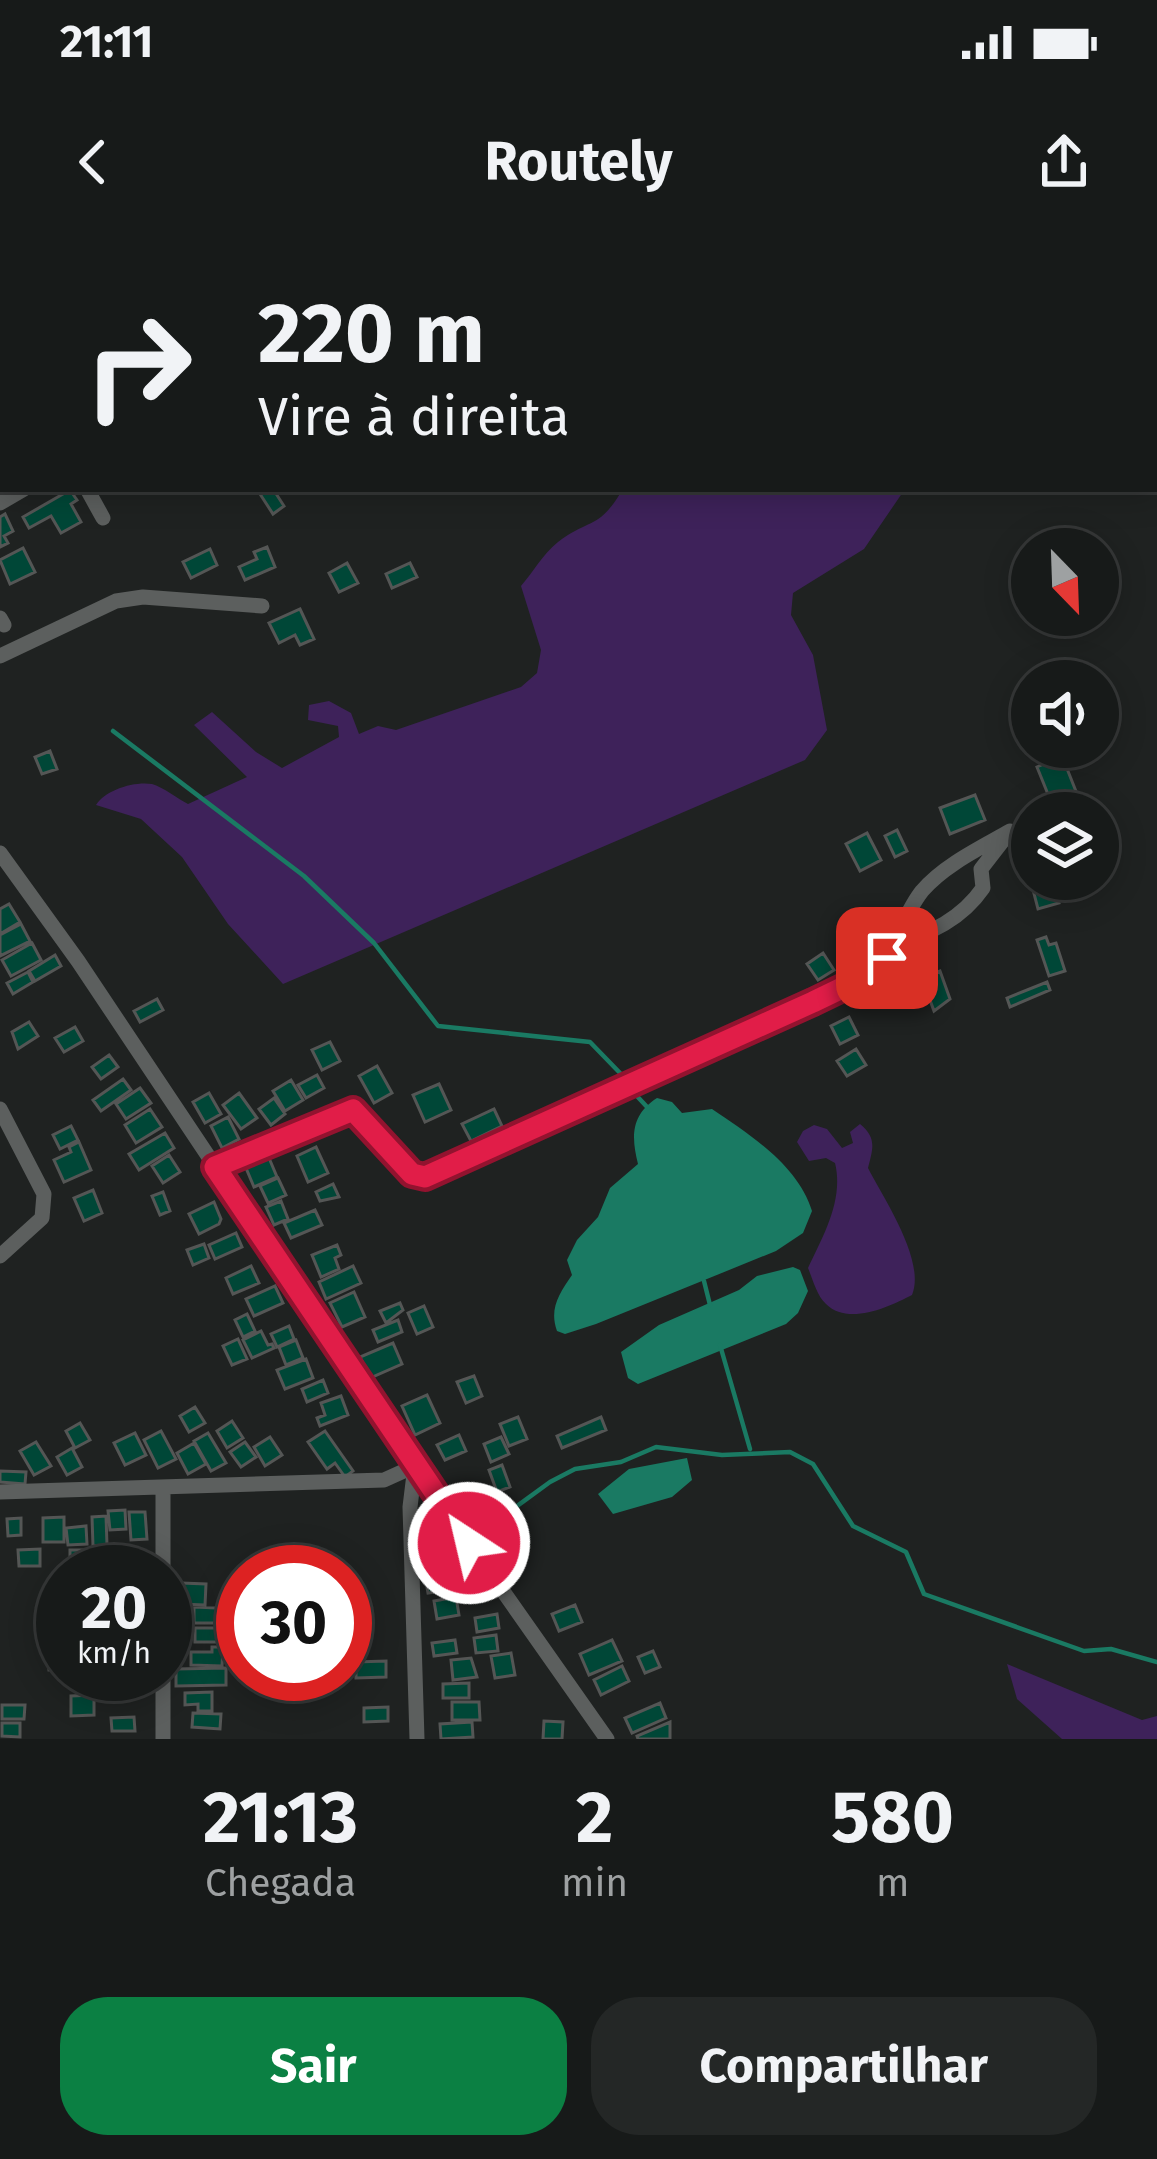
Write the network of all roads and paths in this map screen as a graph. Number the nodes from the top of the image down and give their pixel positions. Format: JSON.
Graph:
{"nodes":[{"id":1,"x":89,"y":492,"type":"edge"},
{"id":2,"x":103,"y":518,"type":"dead end"},
{"id":3,"x":262,"y":606,"type":"dead end"},
{"id":4,"x":0,"y":656,"type":"edge"},
{"id":5,"x":0,"y":853,"type":"edge"},
{"id":6,"x":895,"y":942,"type":"junction"},
{"id":7,"x":0,"y":1109,"type":"edge"},
{"id":8,"x":215,"y":1167,"type":"junction"},
{"id":9,"x":0,"y":1256,"type":"edge"},
{"id":10,"x":415,"y":1466,"type":"junction"},
{"id":11,"x":163,"y":1487,"type":"junction"},
{"id":12,"x":0,"y":1492,"type":"edge"},
{"id":13,"x":163,"y":1545,"type":"edge"},
{"id":14,"x":163,"y":1701,"type":"edge"},
{"id":15,"x":163,"y":1739,"type":"edge"},
{"id":16,"x":417,"y":1739,"type":"edge"},
{"id":17,"x":607,"y":1739,"type":"edge"}],
"edges":[{"from":1,"to":2,"type":"street"},
{"from":3,"to":4,"type":"street"},
{"from":5,"to":8,"type":"street"},
{"from":6,"to":6,"type":"street"},
{"from":6,"to":8,"type":"street"},
{"from":7,"to":9,"type":"street"},
{"from":8,"to":10,"type":"street"},
{"from":10,"to":11,"type":"street"},
{"from":10,"to":16,"type":"street"},
{"from":10,"to":17,"type":"street"},
{"from":11,"to":12,"type":"street"},
{"from":11,"to":13,"type":"street"},
{"from":14,"to":15,"type":"street"}]}
